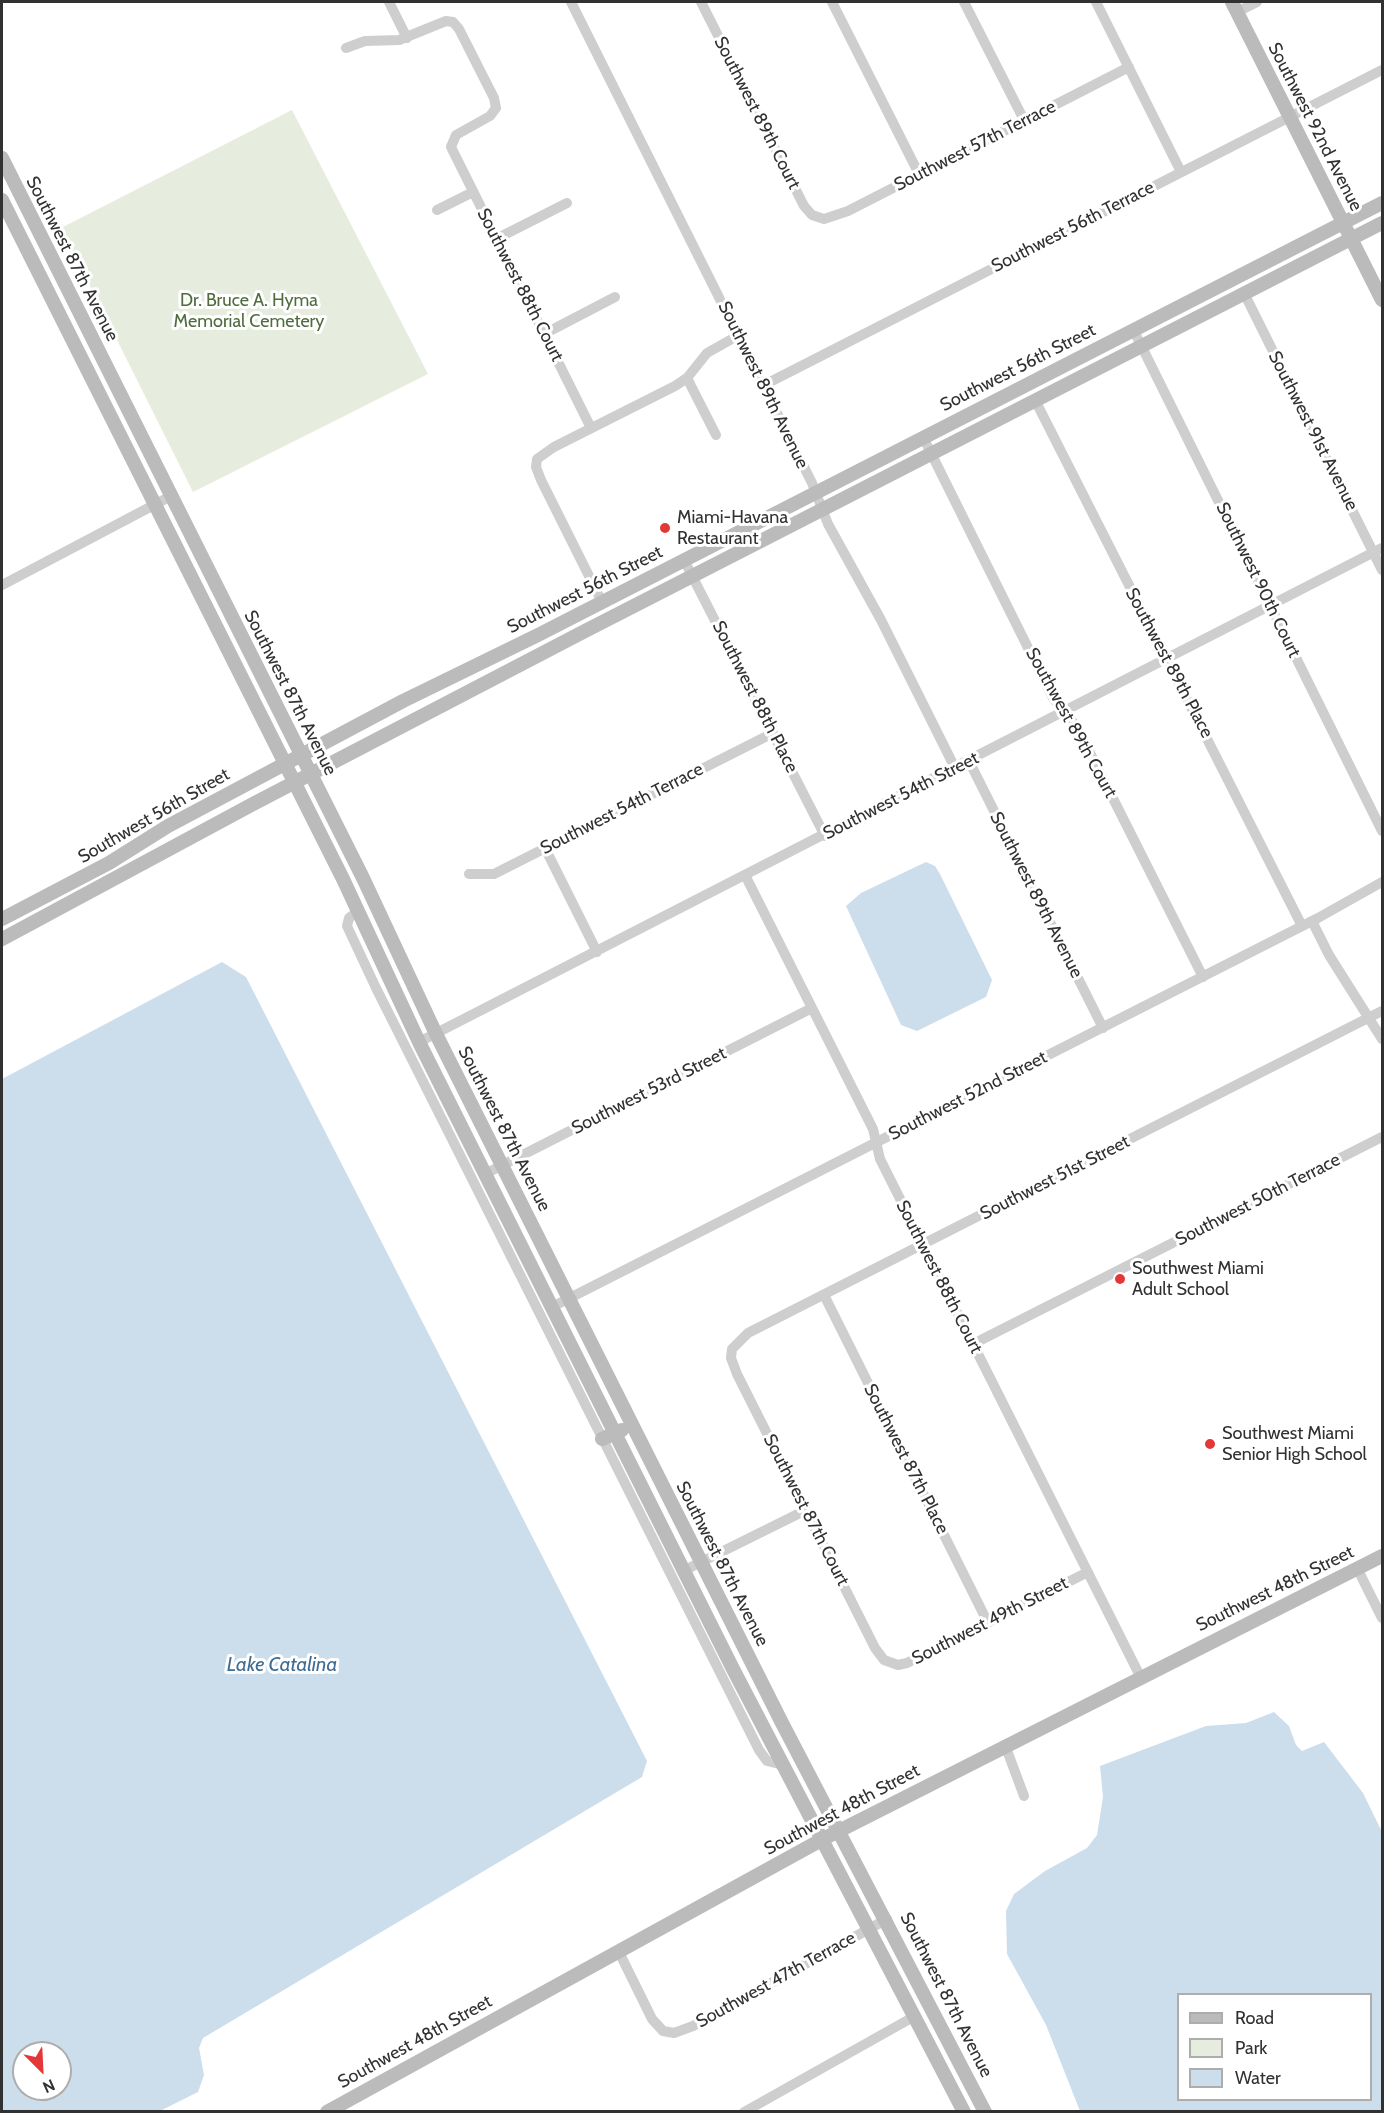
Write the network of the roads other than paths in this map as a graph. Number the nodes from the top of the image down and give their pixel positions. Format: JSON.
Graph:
{"nodes":[{"id":1,"x":389,"y":2,"type":"edge"},
{"id":2,"x":571,"y":2,"type":"edge"},
{"id":3,"x":701,"y":2,"type":"edge"},
{"id":4,"x":832,"y":2,"type":"edge"},
{"id":5,"x":964,"y":2,"type":"edge"},
{"id":6,"x":1096,"y":2,"type":"edge"},
{"id":7,"x":1257,"y":2,"type":"edge"},
{"id":8,"x":1234,"y":7,"type":"edge"},
{"id":9,"x":407,"y":38,"type":"junction"},
{"id":10,"x":346,"y":48,"type":"dead end"},
{"id":11,"x":1129,"y":67,"type":"junction"},
{"id":12,"x":1383,"y":70,"type":"edge"},
{"id":13,"x":1289,"y":116,"type":"junction"},
{"id":14,"x":1024,"y":120,"type":"junction"},
{"id":15,"x":2,"y":158,"type":"edge"},
{"id":16,"x":1181,"y":172,"type":"junction"},
{"id":17,"x":919,"y":174,"type":"junction"},
{"id":18,"x":473,"y":192,"type":"junction"},
{"id":19,"x":2,"y":200,"type":"edge"},
{"id":20,"x":567,"y":203,"type":"dead end"},
{"id":21,"x":1383,"y":203,"type":"edge"},
{"id":22,"x":437,"y":210,"type":"dead end"},
{"id":23,"x":820,"y":218,"type":"joint"},
{"id":24,"x":1343,"y":222,"type":"junction"},
{"id":25,"x":1383,"y":223,"type":"edge"},
{"id":26,"x":37,"y":229,"type":"junction"},
{"id":27,"x":20,"y":237,"type":"junction"},
{"id":28,"x":1352,"y":238,"type":"junction"},
{"id":29,"x":496,"y":239,"type":"junction"},
{"id":30,"x":58,"y":271,"type":"junction"},
{"id":31,"x":41,"y":279,"type":"junction"},
{"id":32,"x":1244,"y":293,"type":"junction"},
{"id":33,"x":615,"y":297,"type":"dead end"},
{"id":34,"x":1383,"y":300,"type":"edge"},
{"id":35,"x":1133,"y":329,"type":"junction"},
{"id":36,"x":544,"y":334,"type":"junction"},
{"id":37,"x":739,"y":335,"type":"junction"},
{"id":38,"x":1141,"y":345,"type":"junction"},
{"id":39,"x":103,"y":361,"type":"junction"},
{"id":40,"x":86,"y":369,"type":"junction"},
{"id":41,"x":687,"y":378,"type":"junction"},
{"id":42,"x":764,"y":385,"type":"junction"},
{"id":43,"x":1035,"y":400,"type":"junction"},
{"id":44,"x":591,"y":428,"type":"junction"},
{"id":45,"x":716,"y":435,"type":"dead end"},
{"id":46,"x":923,"y":437,"type":"junction"},
{"id":47,"x":931,"y":453,"type":"junction"},
{"id":48,"x":816,"y":492,"type":"junction"},
{"id":49,"x":171,"y":496,"type":"junction"},
{"id":50,"x":155,"y":505,"type":"junction"},
{"id":51,"x":822,"y":510,"type":"junction"},
{"id":52,"x":1378,"y":551,"type":"edge"},
{"id":53,"x":684,"y":560,"type":"junction"},
{"id":54,"x":1383,"y":570,"type":"edge"},
{"id":55,"x":693,"y":575,"type":"junction"},
{"id":56,"x":2,"y":585,"type":"edge"},
{"id":57,"x":602,"y":602,"type":"junction"},
{"id":58,"x":1271,"y":605,"type":"junction"},
{"id":59,"x":1167,"y":658,"type":"junction"},
{"id":60,"x":1065,"y":712,"type":"junction"},
{"id":61,"x":773,"y":733,"type":"junction"},
{"id":62,"x":301,"y":755,"type":"junction"},
{"id":63,"x":969,"y":761,"type":"junction"},
{"id":64,"x":285,"y":763,"type":"junction"},
{"id":65,"x":955,"y":768,"type":"junction"},
{"id":66,"x":311,"y":774,"type":"junction"},
{"id":67,"x":294,"y":782,"type":"junction"},
{"id":68,"x":1383,"y":831,"type":"edge"},
{"id":69,"x":825,"y":836,"type":"junction"},
{"id":70,"x":545,"y":848,"type":"junction"},
{"id":71,"x":468,"y":874,"type":"dead end"},
{"id":72,"x":745,"y":875,"type":"junction"},
{"id":73,"x":1383,"y":882,"type":"edge"},
{"id":74,"x":358,"y":911,"type":"junction"},
{"id":75,"x":2,"y":920,"type":"edge"},
{"id":76,"x":383,"y":922,"type":"junction"},
{"id":77,"x":1307,"y":924,"type":"junction"},
{"id":78,"x":2,"y":939,"type":"edge"},
{"id":79,"x":597,"y":952,"type":"junction"},
{"id":80,"x":1203,"y":977,"type":"junction"},
{"id":81,"x":812,"y":1008,"type":"junction"},
{"id":82,"x":1383,"y":1011,"type":"edge"},
{"id":83,"x":1369,"y":1018,"type":"junction"},
{"id":84,"x":1103,"y":1028,"type":"junction"},
{"id":85,"x":436,"y":1034,"type":"junction"},
{"id":86,"x":1383,"y":1039,"type":"edge"},
{"id":87,"x":419,"y":1042,"type":"junction"},
{"id":88,"x":1383,"y":1137,"type":"edge"},
{"id":89,"x":876,"y":1143,"type":"junction"},
{"id":90,"x":502,"y":1166,"type":"junction"},
{"id":91,"x":485,"y":1174,"type":"junction"},
{"id":92,"x":924,"y":1245,"type":"junction"},
{"id":93,"x":824,"y":1295,"type":"junction"},
{"id":94,"x":568,"y":1298,"type":"junction"},
{"id":95,"x":552,"y":1306,"type":"junction"},
{"id":96,"x":973,"y":1344,"type":"junction"},
{"id":97,"x":732,"y":1349,"type":"joint"},
{"id":98,"x":632,"y":1425,"type":"junction"},
{"id":99,"x":609,"y":1436,"type":"junction"},
{"id":100,"x":806,"y":1510,"type":"junction"},
{"id":101,"x":1383,"y":1556,"type":"edge"},
{"id":102,"x":701,"y":1562,"type":"junction"},
{"id":103,"x":1357,"y":1568,"type":"junction"},
{"id":104,"x":685,"y":1570,"type":"junction"},
{"id":105,"x":1088,"y":1572,"type":"junction"},
{"id":106,"x":1383,"y":1618,"type":"edge"},
{"id":107,"x":988,"y":1623,"type":"junction"},
{"id":108,"x":891,"y":1664,"type":"joint"},
{"id":109,"x":1140,"y":1676,"type":"junction"},
{"id":110,"x":1005,"y":1745,"type":"junction"},
{"id":111,"x":783,"y":1765,"type":"junction"},
{"id":112,"x":1024,"y":1796,"type":"dead end"},
{"id":113,"x":839,"y":1831,"type":"junction"},
{"id":114,"x":823,"y":1839,"type":"junction"},
{"id":115,"x":886,"y":1919,"type":"junction"},
{"id":116,"x":870,"y":1928,"type":"junction"},
{"id":117,"x":618,"y":1950,"type":"junction"},
{"id":118,"x":932,"y":2007,"type":"junction"},
{"id":119,"x":915,"y":2016,"type":"junction"},
{"id":120,"x":327,"y":2112,"type":"edge"},
{"id":121,"x":744,"y":2112,"type":"edge"},
{"id":122,"x":964,"y":2112,"type":"edge"},
{"id":123,"x":986,"y":2112,"type":"edge"}],
"edges":[{"from":1,"to":9,"type":"street"},
{"from":2,"to":37,"type":"street","name":"Southwest 89th Avenue"},
{"from":3,"to":23,"type":"street","name":"Southwest 89th Court"},
{"from":4,"to":17,"type":"street"},
{"from":5,"to":14,"type":"street"},
{"from":6,"to":11,"type":"street"},
{"from":7,"to":8,"type":"street"},
{"from":8,"to":13,"type":"main road","name":"Southwest 92nd Avenue"},
{"from":9,"to":10,"type":"street"},
{"from":9,"to":18,"type":"street","name":"Southwest 88th Court"},
{"from":11,"to":14,"type":"street","name":"Southwest 57th Terrace"},
{"from":11,"to":16,"type":"street"},
{"from":12,"to":13,"type":"street","name":"Southwest 56th Terrace"},
{"from":13,"to":16,"type":"street","name":"Southwest 56th Terrace"},
{"from":13,"to":24,"type":"main road","name":"Southwest 92nd Avenue"},
{"from":14,"to":17,"type":"street","name":"Southwest 57th Terrace"},
{"from":15,"to":26,"type":"main road","name":"Southwest 87th Avenue"},
{"from":16,"to":42,"type":"street","name":"Southwest 56th Terrace"},
{"from":17,"to":23,"type":"street","name":"Southwest 57th Terrace"},
{"from":18,"to":22,"type":"street"},
{"from":18,"to":29,"type":"street","name":"Southwest 88th Court"},
{"from":19,"to":27,"type":"main road","name":"Southwest 87th Avenue"},
{"from":20,"to":29,"type":"street"},
{"from":21,"to":24,"type":"main road","name":"Southwest 56th Street"},
{"from":24,"to":28,"type":"main road","name":"Southwest 92nd Avenue"},
{"from":24,"to":35,"type":"main road","name":"Southwest 56th Street"},
{"from":25,"to":28,"type":"main road","name":"Southwest 56th Street"},
{"from":26,"to":27,"type":"main road"},
{"from":26,"to":30,"type":"main road","name":"Southwest 87th Avenue"},
{"from":27,"to":31,"type":"main road","name":"Southwest 87th Avenue"},
{"from":28,"to":32,"type":"main road","name":"Southwest 56th Street"},
{"from":28,"to":34,"type":"main road","name":"Southwest 92nd Avenue"},
{"from":29,"to":36,"type":"street","name":"Southwest 88th Court"},
{"from":30,"to":31,"type":"main road"},
{"from":30,"to":39,"type":"main road","name":"Southwest 87th Avenue"},
{"from":31,"to":40,"type":"main road","name":"Southwest 87th Avenue"},
{"from":32,"to":38,"type":"main road","name":"Southwest 56th Street"},
{"from":32,"to":52,"type":"street","name":"Southwest 91st Avenue"},
{"from":33,"to":36,"type":"street"},
{"from":35,"to":38,"type":"street","name":"Southwest 90th Court"},
{"from":35,"to":46,"type":"main road","name":"Southwest 56th Street"},
{"from":36,"to":44,"type":"street","name":"Southwest 88th Court"},
{"from":37,"to":41,"type":"street"},
{"from":37,"to":42,"type":"street","name":"Southwest 89th Avenue"},
{"from":38,"to":43,"type":"main road","name":"Southwest 56th Street"},
{"from":38,"to":58,"type":"street","name":"Southwest 90th Court"},
{"from":39,"to":40,"type":"main road"},
{"from":39,"to":49,"type":"main road","name":"Southwest 87th Avenue"},
{"from":40,"to":50,"type":"main road","name":"Southwest 87th Avenue"},
{"from":41,"to":44,"type":"street"},
{"from":41,"to":45,"type":"street"},
{"from":42,"to":48,"type":"street","name":"Southwest 89th Avenue"},
{"from":43,"to":47,"type":"main road","name":"Southwest 56th Street"},
{"from":43,"to":59,"type":"street","name":"Southwest 89th Place"},
{"from":44,"to":57,"type":"street"},
{"from":46,"to":47,"type":"street","name":"Southwest 89th Court"},
{"from":46,"to":48,"type":"main road","name":"Southwest 56th Street"},
{"from":47,"to":51,"type":"main road","name":"Southwest 56th Street"},
{"from":47,"to":60,"type":"street","name":"Southwest 89th Court"},
{"from":48,"to":51,"type":"street","name":"Southwest 89th Avenue"},
{"from":48,"to":53,"type":"main road","name":"Southwest 56th Street"},
{"from":49,"to":50,"type":"street"},
{"from":49,"to":62,"type":"main road","name":"Southwest 87th Avenue"},
{"from":50,"to":56,"type":"street"},
{"from":50,"to":64,"type":"main road","name":"Southwest 87th Avenue"},
{"from":51,"to":55,"type":"main road","name":"Southwest 56th Street"},
{"from":51,"to":65,"type":"street","name":"Southwest 89th Avenue"},
{"from":52,"to":54,"type":"street","name":"Southwest 91st Avenue"},
{"from":52,"to":58,"type":"street","name":"Southwest 54th Street"},
{"from":53,"to":55,"type":"street","name":"Southwest 88th Place"},
{"from":53,"to":57,"type":"main road","name":"Southwest 56th Street"},
{"from":55,"to":61,"type":"street","name":"Southwest 88th Place"},
{"from":55,"to":66,"type":"main road","name":"Southwest 56th Street"},
{"from":57,"to":62,"type":"main road","name":"Southwest 56th Street"},
{"from":58,"to":59,"type":"street","name":"Southwest 54th Street"},
{"from":58,"to":68,"type":"street","name":"Southwest 90th Court"},
{"from":59,"to":60,"type":"street","name":"Southwest 54th Street"},
{"from":59,"to":77,"type":"street","name":"Southwest 89th Place"},
{"from":60,"to":63,"type":"street","name":"Southwest 54th Street"},
{"from":60,"to":80,"type":"street","name":"Southwest 89th Court"},
{"from":61,"to":69,"type":"street","name":"Southwest 88th Place"},
{"from":61,"to":70,"type":"street","name":"Southwest 54th Terrace"},
{"from":62,"to":64,"type":"main road","name":"Southwest 56th Street"},
{"from":62,"to":66,"type":"main road","name":"Southwest 87th Avenue"},
{"from":63,"to":65,"type":"street","name":"Southwest 54th Street"},
{"from":63,"to":84,"type":"street","name":"Southwest 89th Avenue"},
{"from":64,"to":67,"type":"main road","name":"Southwest 87th Avenue"},
{"from":64,"to":75,"type":"main road","name":"Southwest 56th Street"},
{"from":65,"to":69,"type":"street","name":"Southwest 54th Street"},
{"from":66,"to":67,"type":"main road","name":"Southwest 56th Street"},
{"from":66,"to":76,"type":"main road","name":"Southwest 87th Avenue"},
{"from":67,"to":74,"type":"main road","name":"Southwest 87th Avenue"},
{"from":67,"to":78,"type":"main road","name":"Southwest 56th Street"},
{"from":69,"to":72,"type":"street","name":"Southwest 54th Street"},
{"from":70,"to":71,"type":"street","name":"Southwest 54th Terrace"},
{"from":70,"to":79,"type":"street"},
{"from":72,"to":79,"type":"street","name":"Southwest 54th Street"},
{"from":72,"to":81,"type":"street","name":"Southwest 88th Court"},
{"from":73,"to":77,"type":"street","name":"Southwest 52nd Street"},
{"from":74,"to":76,"type":"main road"},
{"from":74,"to":87,"type":"main road","name":"Southwest 87th Avenue"},
{"from":74,"to":99,"type":"street","name":"Southwest 87th Avenue"},
{"from":76,"to":85,"type":"main road","name":"Southwest 87th Avenue"},
{"from":77,"to":80,"type":"street","name":"Southwest 52nd Street"},
{"from":77,"to":83,"type":"street","name":"Southwest 89th Place"},
{"from":79,"to":85,"type":"street","name":"Southwest 54th Street"},
{"from":80,"to":84,"type":"street","name":"Southwest 52nd Street"},
{"from":81,"to":89,"type":"street","name":"Southwest 88th Court"},
{"from":81,"to":90,"type":"street","name":"Southwest 53rd Street"},
{"from":82,"to":83,"type":"street","name":"Southwest 51st Street"},
{"from":83,"to":86,"type":"street","name":"Southwest 89th Place"},
{"from":83,"to":92,"type":"street","name":"Southwest 51st Street"},
{"from":84,"to":89,"type":"street","name":"Southwest 52nd Street"},
{"from":85,"to":87,"type":"street","name":"Southwest 54th Street"},
{"from":85,"to":90,"type":"main road","name":"Southwest 87th Avenue"},
{"from":87,"to":91,"type":"main road","name":"Southwest 87th Avenue"},
{"from":88,"to":96,"type":"street","name":"Southwest 50th Terrace"},
{"from":89,"to":92,"type":"street","name":"Southwest 88th Court"},
{"from":89,"to":94,"type":"street","name":"Southwest 52nd Street"},
{"from":90,"to":91,"type":"street","name":"Southwest 53rd Street"},
{"from":90,"to":94,"type":"main road","name":"Southwest 87th Avenue"},
{"from":91,"to":95,"type":"main road","name":"Southwest 87th Avenue"},
{"from":92,"to":93,"type":"street","name":"Southwest 51st Street"},
{"from":92,"to":96,"type":"street","name":"Southwest 88th Court"},
{"from":93,"to":97,"type":"street","name":"Southwest 51st Street"},
{"from":93,"to":107,"type":"street","name":"Southwest 87th Place"},
{"from":94,"to":95,"type":"street","name":"Southwest 52nd Street"},
{"from":94,"to":98,"type":"main road","name":"Southwest 87th Avenue"},
{"from":95,"to":99,"type":"main road","name":"Southwest 87th Avenue"},
{"from":96,"to":105,"type":"street","name":"Southwest 88th Court"},
{"from":97,"to":100,"type":"street","name":"Southwest 87th Court"},
{"from":98,"to":99,"type":"main road"},
{"from":98,"to":102,"type":"main road","name":"Southwest 87th Avenue"},
{"from":99,"to":104,"type":"main road","name":"Southwest 87th Avenue"},
{"from":99,"to":111,"type":"street","name":"Southwest 87th Avenue"},
{"from":100,"to":102,"type":"street"},
{"from":100,"to":108,"type":"street","name":"Southwest 87th Court"},
{"from":101,"to":103,"type":"main road","name":"Southwest 48th Street"},
{"from":102,"to":104,"type":"street"},
{"from":102,"to":113,"type":"main road","name":"Southwest 87th Avenue"},
{"from":103,"to":106,"type":"street"},
{"from":103,"to":109,"type":"main road","name":"Southwest 48th Street"},
{"from":104,"to":111,"type":"main road","name":"Southwest 87th Avenue"},
{"from":105,"to":107,"type":"street","name":"Southwest 49th Street"},
{"from":105,"to":109,"type":"street","name":"Southwest 88th Court"},
{"from":107,"to":108,"type":"street","name":"Southwest 49th Street"},
{"from":109,"to":110,"type":"main road","name":"Southwest 48th Street"},
{"from":110,"to":112,"type":"street"},
{"from":110,"to":113,"type":"main road","name":"Southwest 48th Street"},
{"from":111,"to":114,"type":"main road","name":"Southwest 87th Avenue"},
{"from":113,"to":114,"type":"main road","name":"Southwest 48th Street"},
{"from":113,"to":115,"type":"main road","name":"Southwest 87th Avenue"},
{"from":114,"to":116,"type":"main road","name":"Southwest 87th Avenue"},
{"from":114,"to":117,"type":"main road","name":"Southwest 48th Street"},
{"from":115,"to":116,"type":"street","name":"Southwest 47th Terrace"},
{"from":115,"to":118,"type":"main road","name":"Southwest 87th Avenue"},
{"from":116,"to":117,"type":"street","name":"Southwest 47th Terrace"},
{"from":116,"to":119,"type":"main road","name":"Southwest 87th Avenue"},
{"from":117,"to":120,"type":"main road","name":"Southwest 48th Street"},
{"from":118,"to":119,"type":"main road"},
{"from":118,"to":123,"type":"main road","name":"Southwest 87th Avenue"},
{"from":119,"to":121,"type":"street"},
{"from":119,"to":122,"type":"main road","name":"Southwest 87th Avenue"}]}
